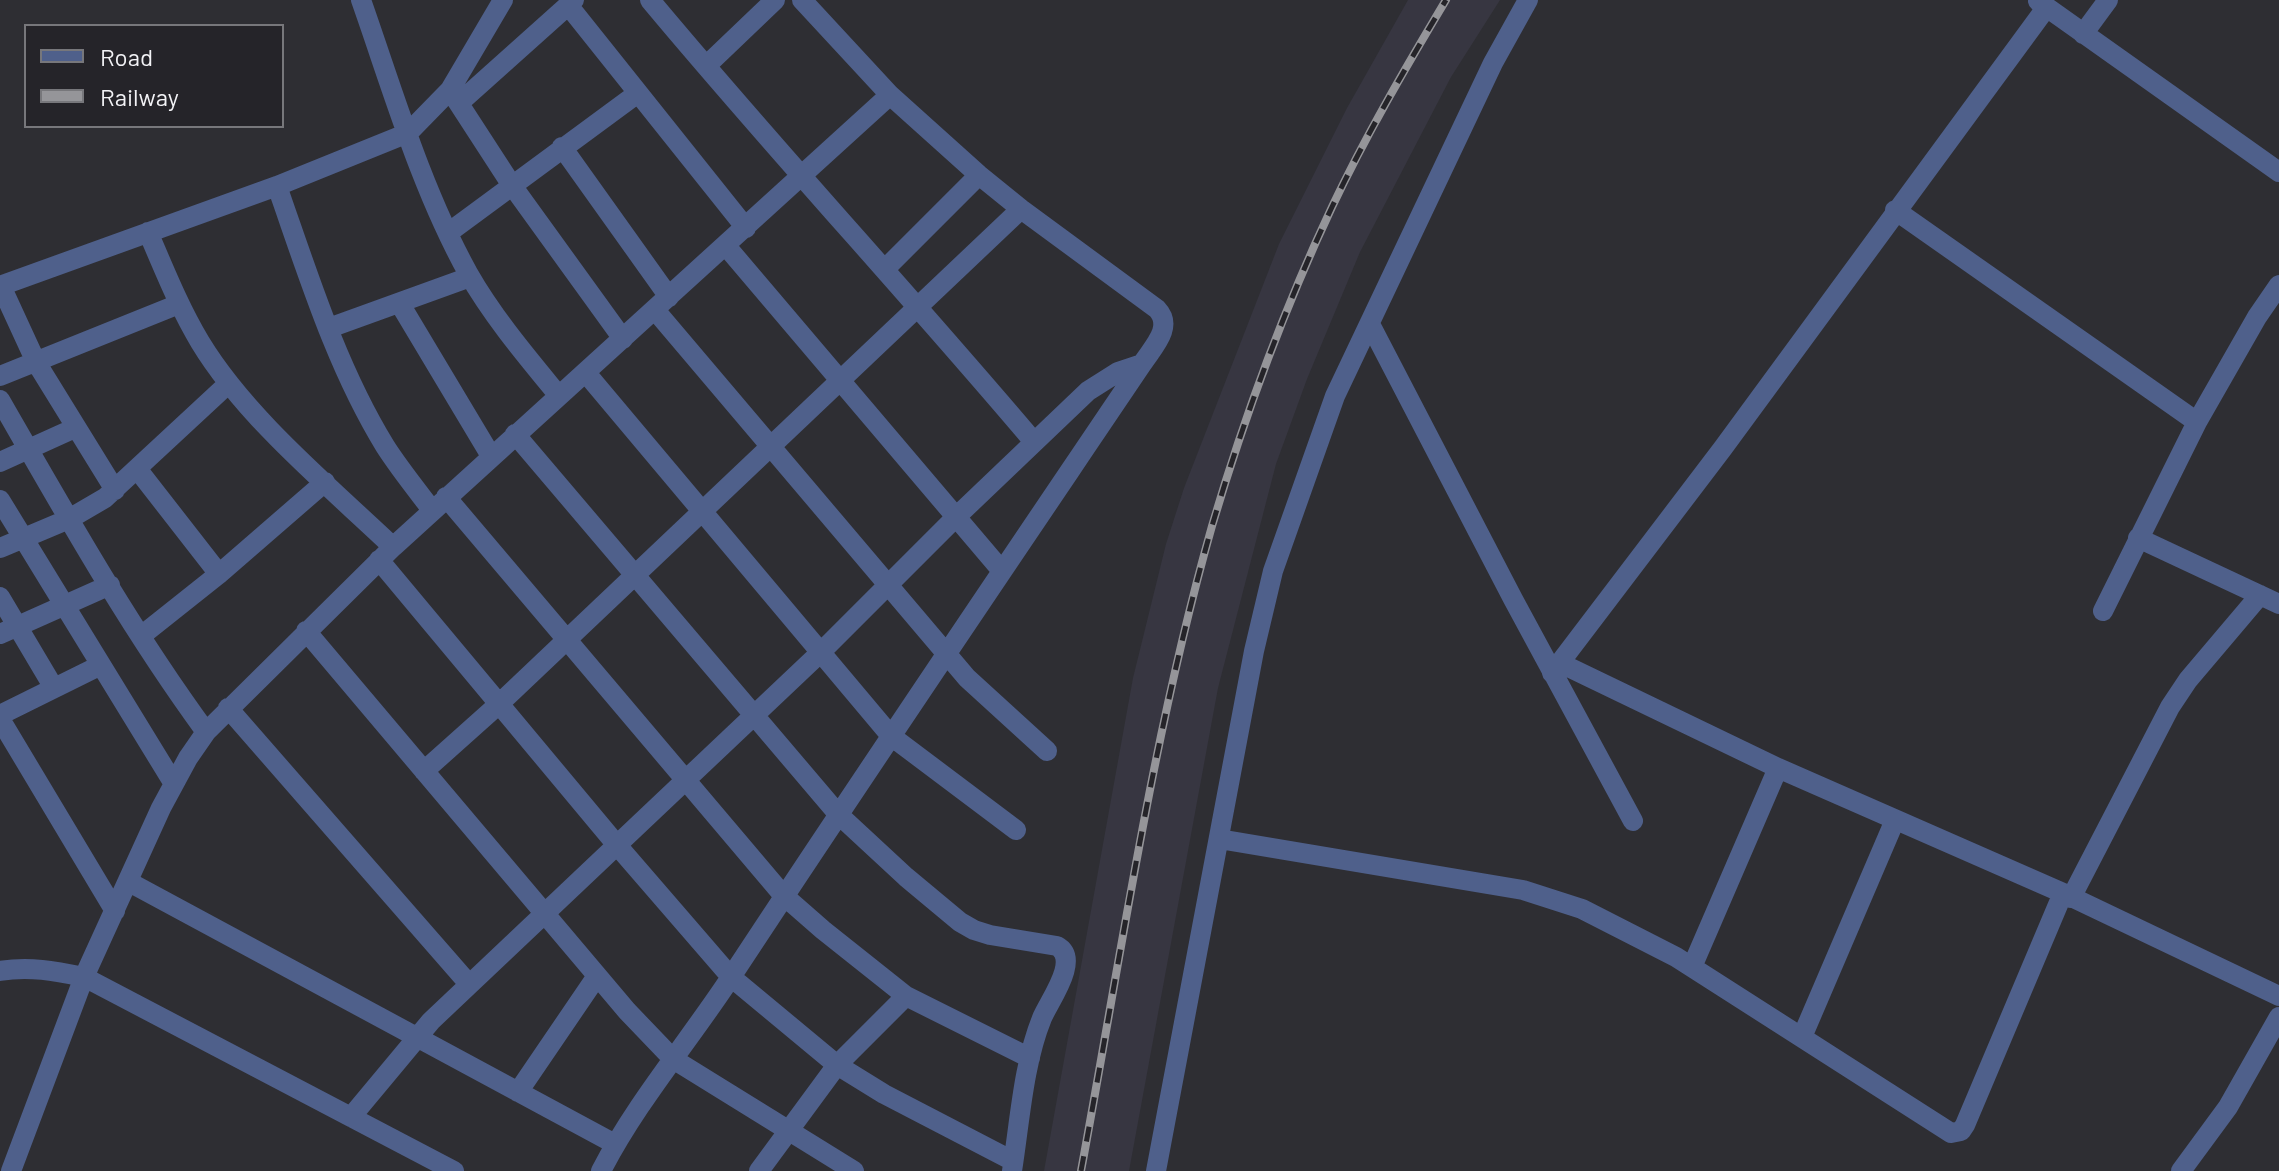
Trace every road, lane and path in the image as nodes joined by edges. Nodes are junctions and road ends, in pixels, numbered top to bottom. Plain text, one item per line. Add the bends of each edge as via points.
1 (361, 0) edge
2 (650, 0) edge
3 (775, 0) edge
4 (802, 0) edge
5 (1528, 0) edge
6 (2108, 0) edge
7 (571, 2) edge
8 (498, 3) edge
9 (2041, 4) edge
10 (2083, 34) junction
11 (706, 66) junction
12 (638, 93) junction
13 (890, 95) junction
14 (454, 96) junction
15 (408, 133) junction
16 (562, 147) junction
17 (2279, 172) edge
18 (979, 175) junction
19 (801, 178) junction
20 (511, 184) junction
21 (277, 186) junction
22 (1021, 209) junction
23 (1895, 210) junction
24 (746, 228) junction
25 (148, 232) junction
26 (448, 233) junction
27 (726, 246) junction
28 (885, 269) junction
29 (470, 277) junction
30 (2279, 285) edge
31 (0, 286) edge
32 (179, 304) junction
33 (400, 304) junction
34 (662, 304) junction
35 (919, 306) junction
36 (1370, 324) junction
37 (329, 328) junction
38 (623, 339) junction
39 (36, 362) junction
40 (1142, 364) junction
41 (586, 373) junction
42 (0, 376) edge
43 (840, 380) junction
44 (229, 383) junction
45 (559, 396) junction
46 (0, 400) edge
47 (2197, 422) junction
48 (75, 428) junction
49 (515, 434) junction
50 (1034, 442) junction
51 (772, 445) junction
52 (29, 450) junction
53 (491, 456) junction
54 (0, 462) edge
55 (138, 470) junction
56 (325, 482) junction
57 (115, 490) junction
58 (0, 500) edge
59 (439, 504) junction
60 (702, 511) junction
61 (956, 517) junction
62 (69, 519) junction
63 (23, 538) junction
64 (2138, 538) junction
65 (0, 548) edge
66 (386, 554) junction
67 (1002, 571) junction
68 (219, 574) junction
69 (635, 575) junction
70 (110, 585) junction
71 (889, 585) junction
72 (2260, 595) junction
73 (0, 597) edge
74 (2279, 604) edge
75 (64, 606) junction
76 (2103, 611) dead end
77 (9, 630) edge
78 (306, 631) junction
79 (141, 636) junction
80 (567, 639) junction
81 (821, 652) junction
82 (946, 654) junction
83 (101, 665) junction
84 (1556, 668) junction
85 (54, 688) junction
86 (499, 704) junction
87 (228, 708) junction
88 (754, 715) junction
89 (0, 717) edge
90 (206, 732) junction
91 (891, 736) junction
92 (1047, 751) dead end
93 (1778, 768) junction
94 (424, 771) junction
95 (686, 779) junction
96 (174, 784) junction
97 (838, 814) junction
98 (1895, 820) junction
99 (1633, 821) dead end
100 (1016, 830) dead end
101 (1219, 839) junction
102 (616, 844) junction
103 (129, 882) junction
104 (783, 895) junction
105 (2067, 896) junction
106 (115, 911) junction
107 (543, 913) junction
108 (1692, 967) junction
109 (0, 971) edge
110 (597, 976) junction
111 (84, 977) junction
112 (731, 977) junction
113 (469, 984) junction
114 (906, 996) junction
115 (2279, 996) edge
116 (2279, 1017) edge
117 (415, 1036) junction
118 (1802, 1037) junction
119 (1030, 1058) junction
120 (673, 1059) junction
121 (837, 1065) junction
122 (518, 1092) junction
123 (351, 1117) junction
124 (787, 1131) junction
125 (615, 1144) junction
126 (1013, 1166) edge
127 (11, 1171) edge
128 (454, 1171) edge
129 (601, 1171) edge
130 (759, 1171) edge
131 (854, 1171) edge
132 (1156, 1171) edge
133 (2181, 1171) edge

1 - 15 street
2 - 11 street
3 - 11 street
4 - 13 street
5 - 36 street
6 - 10 street
7 - 12 street
7 - 14 street
8 - 14 street
9 - 10 street
9 - 23 street
10 - 17 street
11 - 19 street
12 - 16 street
12 - 24 street
13 - 18 street
13 - 19 street
14 - 15 street
14 - 20 street
15 - 21 street
15 - 26 street
16 - 20 street
16 - 34 street
18 - 22 street
18 - 28 street
19 - 24 street
19 - 28 street
20 - 26 street
20 - 38 street
21 - 25 street
21 - 37 street
22 - 35 street
22 - 40 street via 1164,316 1163,332
23 - 47 street
23 - 84 street
24 - 27 street
25 - 31 street
25 - 32 street
26 - 29 street
27 - 34 street
27 - 43 street
28 - 35 street
29 - 33 street
29 - 45 street
30 - 47 street
31 - 39 street
32 - 39 street
32 - 44 street
33 - 37 street
33 - 53 street
34 - 38 street
34 - 51 street
35 - 43 street
35 - 50 street
36 - 84 street
36 - 101 street via 1320,431 1273,571
37 - 59 street via 379,436
38 - 41 street
39 - 42 street
39 - 48 street
40 - 50 street via 1102,380
40 - 67 street
41 - 45 street
41 - 60 street
43 - 51 street
43 - 61 street
44 - 55 street
44 - 56 street
45 - 49 street
46 - 52 street
47 - 64 street
48 - 52 street
48 - 57 street
49 - 53 street
49 - 69 street
50 - 61 street
51 - 60 street
51 - 71 street
52 - 54 street
52 - 62 street
53 - 59 street
55 - 57 street
55 - 68 street
56 - 66 street
56 - 68 street
57 - 62 street
58 - 63 street
59 - 66 street
59 - 80 street
60 - 69 street
60 - 81 street
61 - 67 street
61 - 71 street
62 - 63 street
62 - 70 street
63 - 65 street
63 - 75 street
64 - 72 street
64 - 76 street
66 - 78 street
66 - 86 street
67 - 82 street
68 - 79 street
69 - 80 street
69 - 88 street
70 - 75 street
70 - 79 street
71 - 81 street
71 - 82 street
72 - 74 street
72 - 105 street via 2170,707
73 - 77 street
75 - 77 street
75 - 83 street
77 - 85 street
78 - 87 street
78 - 94 street
79 - 90 street
80 - 86 street
80 - 95 street
81 - 88 street
81 - 91 street
82 - 91 street
82 - 92 street
83 - 85 street
83 - 96 street
84 - 93 street
84 - 99 street
85 - 89 street
86 - 94 street
86 - 102 street
87 - 90 street
87 - 113 street
88 - 95 street
88 - 97 street
89 - 106 street
90 - 96 street
91 - 97 street
91 - 100 street
93 - 98 street
93 - 108 street
94 - 107 street
95 - 102 street
95 - 104 street
96 - 103 street
97 - 104 street
97 - 119 street via 960,922 990,935 1063,949 1062,980
98 - 105 street
98 - 118 street
101 - 108 street via 1523,890 1582,909
101 - 132 street
102 - 107 street
102 - 112 street
103 - 106 street
103 - 117 street
104 - 112 street
104 - 114 street
105 - 115 street
105 - 118 street via 1961,1131 1951,1133
106 - 111 street
107 - 110 street
107 - 113 street
108 - 118 street
109 - 111 street via 52,970
110 - 120 street
110 - 122 street
111 - 123 street
111 - 127 street
112 - 120 street
112 - 121 street
113 - 117 street
114 - 119 street
114 - 121 street
116 - 133 street via 2228,1107
117 - 122 street
117 - 123 street
119 - 126 street
120 - 124 street
120 - 125 street
121 - 124 street
121 - 126 street
122 - 125 street
123 - 128 street
124 - 130 street
124 - 131 street
125 - 129 street

